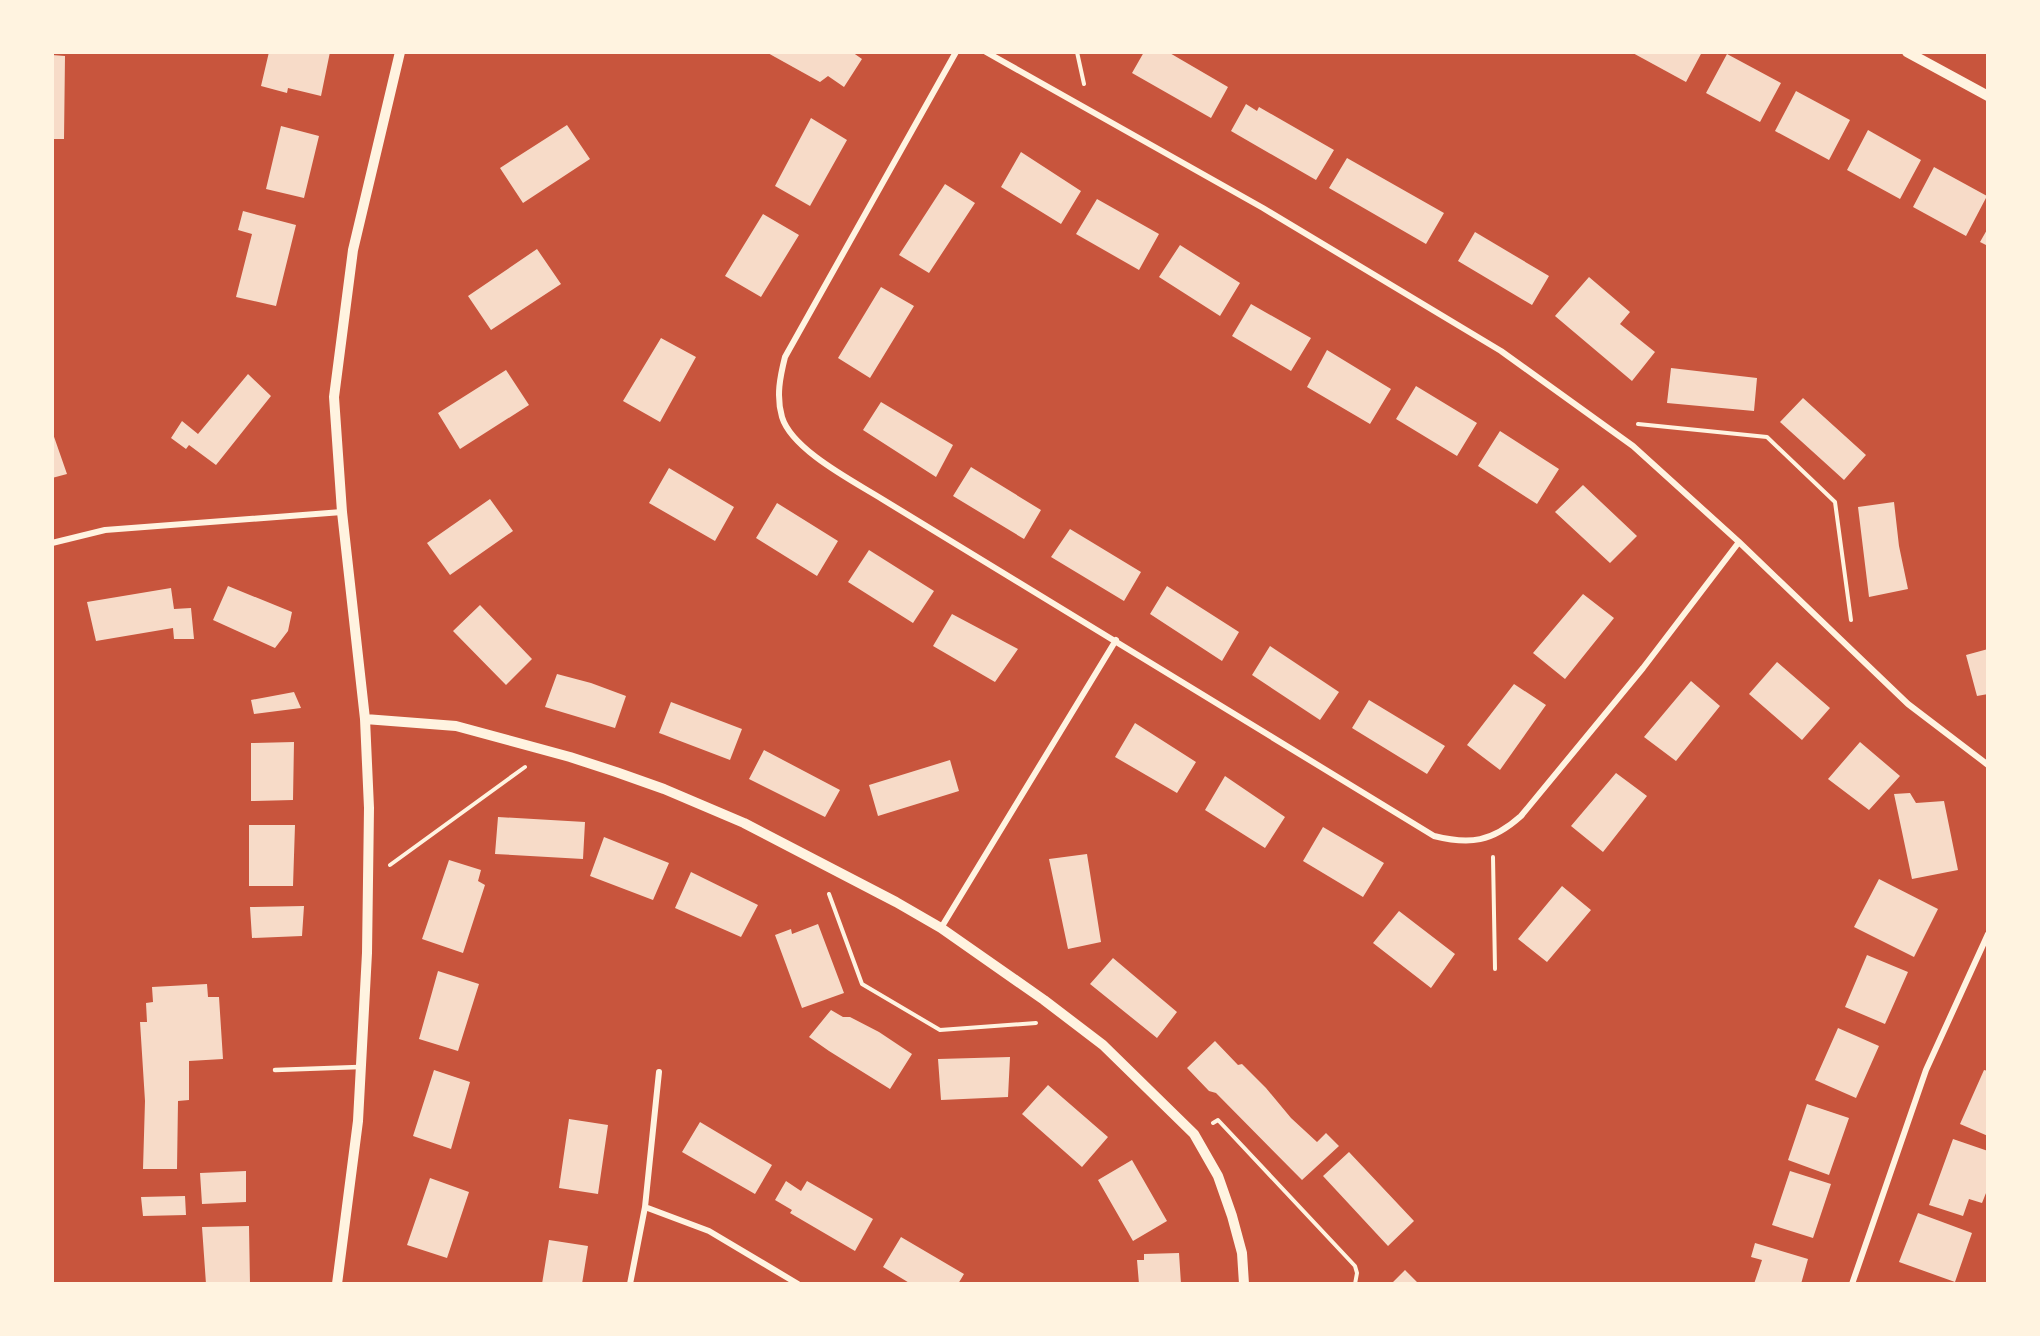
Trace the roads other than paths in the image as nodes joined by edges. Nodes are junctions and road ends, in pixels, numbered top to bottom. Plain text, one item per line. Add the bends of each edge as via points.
1 (400, 52) edge
2 (956, 52) edge
3 (986, 52) edge
4 (1907, 52) edge
5 (1988, 96) edge
6 (342, 512) junction
7 (1739, 542) junction
8 (52, 543) edge
9 (1116, 640) junction
10 (365, 719) junction
11 (1988, 765) edge
12 (941, 928) junction
13 (1988, 934) edge
14 (362, 1066) junction
15 (275, 1070) dead end
16 (659, 1072) dead end
17 (645, 1207) junction
18 (337, 1284) edge
19 (630, 1284) edge
20 (798, 1284) edge
21 (1244, 1284) edge
22 (1852, 1284) edge

1 - 6 street via 353,250 334,397
2 - 9 street via 785,357 779,379 783,419 792,434 821,460
3 - 7 street via 1283,220 1501,351 1633,446
4 - 5 street
6 - 8 street via 105,530
6 - 10 street
7 - 9 street via 1643,668 1521,816 1506,829 1474,841 1455,842 1434,836
7 - 11 street via 1908,704
9 - 12 street
10 - 12 street via 456,726 570,757 664,789 816,859
10 - 14 street via 369,881
12 - 21 street via 1102,1045 1194,1134 1218,1176 1232,1216 1242,1253
13 - 22 street via 1926,1070
14 - 15 lane
14 - 18 street
16 - 17 street
17 - 19 street
17 - 20 street via 710,1231

